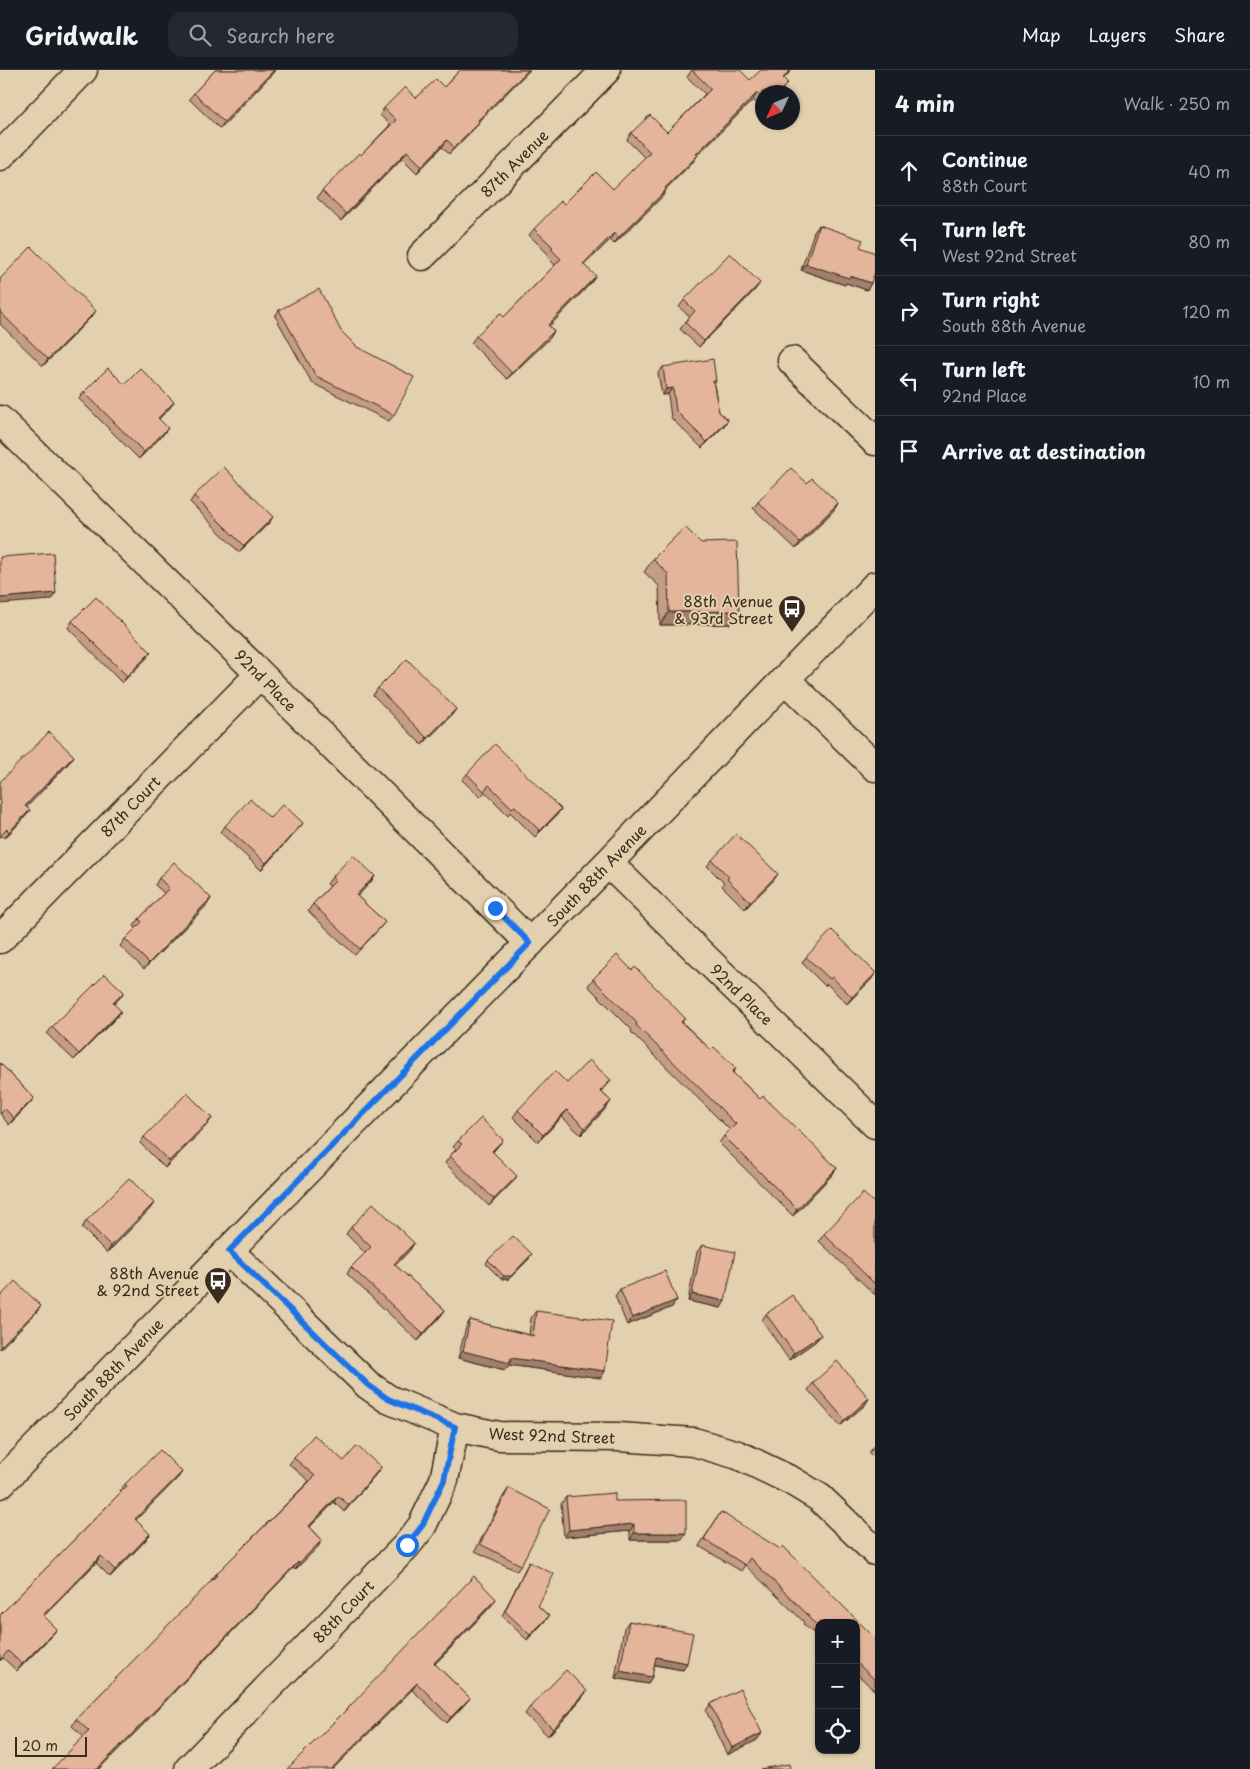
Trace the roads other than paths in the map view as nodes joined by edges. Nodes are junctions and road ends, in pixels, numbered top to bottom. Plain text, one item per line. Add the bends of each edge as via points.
1 (82, 70) edge
2 (606, 70) edge
3 (0, 156) edge
4 (422, 256) dead end
5 (792, 361) dead end
6 (0, 420) edge
7 (875, 441) edge
8 (875, 586) edge
9 (260, 674) junction
10 (785, 679) junction
11 (875, 767) edge
12 (608, 863) junction
13 (0, 939) edge
14 (530, 943) junction
15 (875, 1124) edge
16 (229, 1251) junction
17 (455, 1427) junction
18 (0, 1484) edge
19 (875, 1551) edge
20 (188, 1769) edge

1 - 3 street
2 - 4 street, 87th Avenue
5 - 7 street
6 - 9 street, 92nd Place
8 - 10 street, South 88th Avenue
9 - 13 street, 87th Court
9 - 14 street, 92nd Place
10 - 11 street
10 - 12 street, South 88th Avenue
12 - 14 street, South 88th Avenue
12 - 15 street, 92nd Place
14 - 16 street, South 88th Avenue
16 - 17 street, West 92nd Street via 368,1385 388,1399
16 - 18 street, South 88th Avenue
17 - 19 street, West 92nd Street via 498,1436 618,1437 694,1442 738,1455 792,1481 820,1498
17 - 20 street, 88th Court via 444,1480 422,1526

